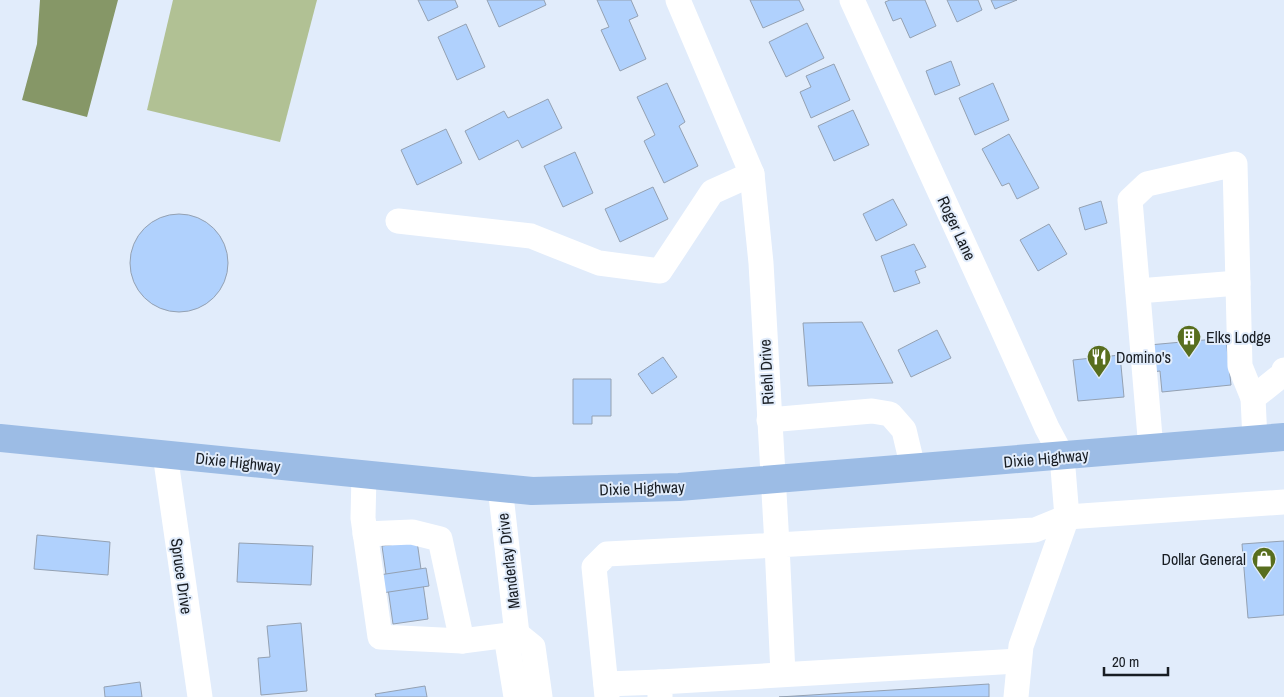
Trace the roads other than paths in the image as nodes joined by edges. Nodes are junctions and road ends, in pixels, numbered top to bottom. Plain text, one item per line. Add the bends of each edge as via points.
1 (678, 0) edge
2 (852, 0) edge
3 (752, 174) junction
4 (398, 222) dead end
5 (1238, 283) junction
6 (1138, 292) junction
7 (1284, 370) edge
8 (1253, 398) junction
9 (769, 420) junction
10 (0, 438) edge
11 (1284, 438) edge
12 (1255, 440) junction
13 (1151, 449) junction
14 (165, 454) junction
15 (1062, 456) junction
16 (913, 468) junction
17 (364, 474) junction
18 (772, 480) junction
19 (500, 487) junction
20 (1284, 502) edge
21 (1067, 517) junction
22 (365, 534) junction
23 (776, 545) junction
24 (517, 634) junction
25 (462, 641) junction
26 (1019, 661) junction
27 (784, 674) junction
28 (660, 689) edge
29 (607, 691) edge
30 (200, 697) edge
31 (516, 697) edge
32 (540, 697) edge
33 (1016, 697) edge

1 - 3 street, Riehl Drive
2 - 15 street, Roger Lane via 1046,428
3 - 4 street via 712,192 660,271 599,263 531,236
3 - 9 street, Riehl Drive via 761,263
5 - 6 street
5 - 6 street via 1235,164 1147,184 1130,200
5 - 8 street via 1240,366
6 - 13 street
7 - 8 street via 1284,374
8 - 12 street
9 - 16 street via 872,411 890,414 904,430
9 - 18 street, Riehl Drive
10 - 14 main road, Dixie Highway
11 - 12 main road, Dixie Highway
12 - 13 main road, Dixie Highway
13 - 15 main road, Dixie Highway
14 - 17 main road, Dixie Highway
14 - 30 street, Spruce Drive
15 - 16 main road, Dixie Highway
15 - 21 street
16 - 18 main road, Dixie Highway
17 - 19 main road, Dixie Highway
17 - 22 street
18 - 19 main road, Dixie Highway via 670,487 532,490
18 - 23 street, Riehl Drive
19 - 24 street, Manderlay Drive
20 - 21 street
21 - 23 street via 1035,530
21 - 26 street via 1021,646
22 - 25 street via 412,532 440,539
22 - 25 street via 380,637
23 - 27 street, Riehl Drive
23 - 29 street via 608,554 594,567
24 - 25 street
24 - 31 street, Manderlay Drive via 508,648
24 - 32 street via 533,647
26 - 27 street
26 - 33 street
27 - 28 street
28 - 29 street

